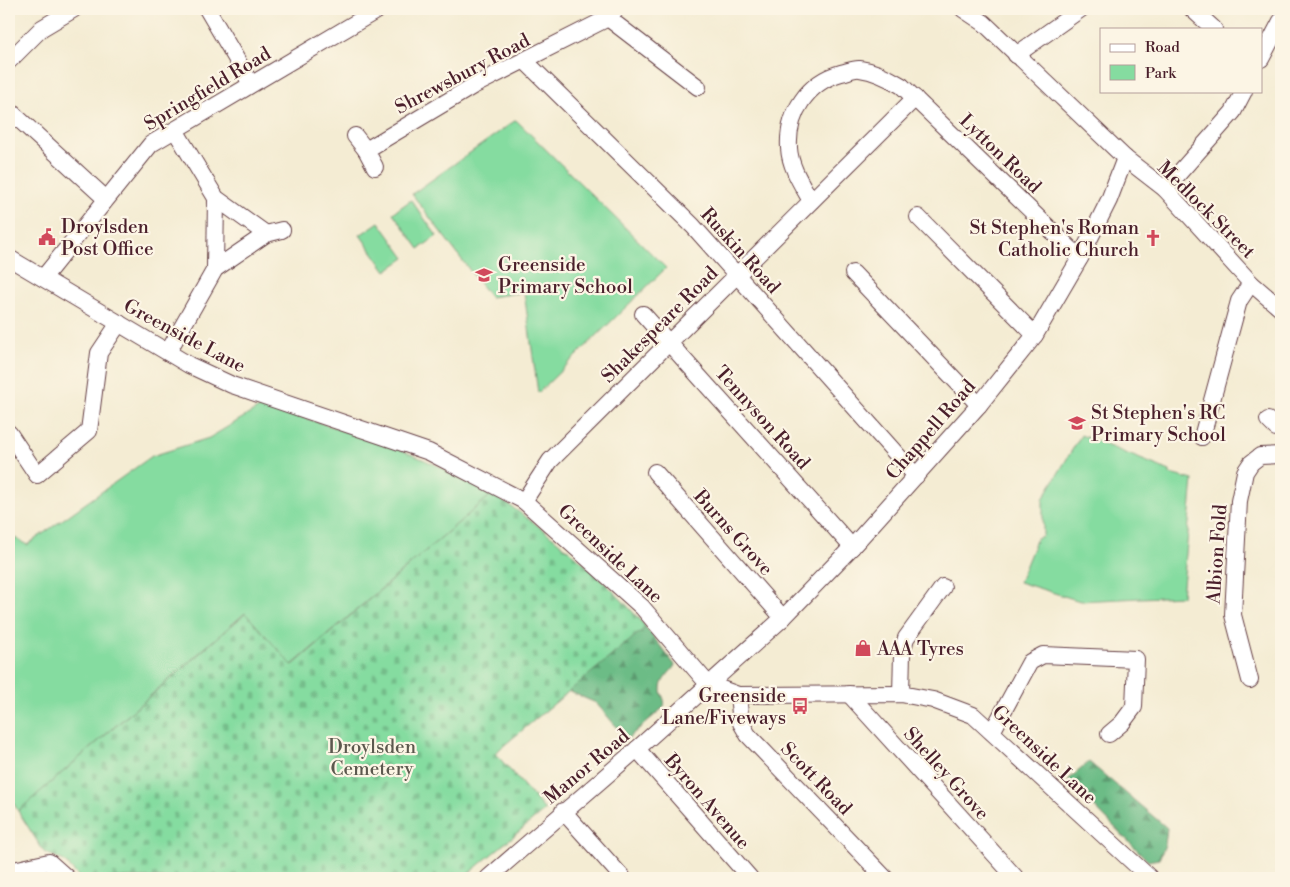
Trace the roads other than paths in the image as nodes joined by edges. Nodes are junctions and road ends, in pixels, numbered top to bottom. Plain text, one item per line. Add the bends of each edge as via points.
1 (74, 9) edge
2 (207, 9) edge
3 (963, 9) edge
4 (1081, 9) edge
5 (373, 10) edge
6 (612, 14) edge
7 (1195, 18) edge
8 (1281, 21) edge
9 (1212, 28) edge
10 (1016, 55) junction
11 (1262, 57) edge
12 (9, 61) edge
13 (526, 61) junction
14 (251, 84) junction
15 (698, 87) dead end
16 (1243, 92) edge
17 (915, 98) junction
18 (9, 110) edge
19 (174, 130) junction
20 (356, 136) dead end
21 (366, 150) junction
22 (1125, 158) junction
23 (375, 167) dead end
24 (1164, 189) junction
25 (216, 198) junction
26 (106, 199) junction
27 (812, 201) junction
28 (918, 217) dead end
29 (9, 258) edge
30 (1080, 258) junction
31 (215, 269) junction
32 (853, 273) dead end
33 (737, 275) junction
34 (43, 278) junction
35 (1251, 283) junction
36 (1281, 309) edge
37 (643, 314) dead end
38 (119, 323) junction
39 (1035, 335) junction
40 (669, 342) junction
41 (168, 352) junction
42 (979, 405) junction
43 (9, 433) edge
44 (1202, 437) dead end
45 (1281, 455) edge
46 (655, 472) dead end
47 (916, 476) junction
48 (524, 501) junction
49 (852, 547) junction
50 (943, 587) dead end
51 (783, 618) junction
52 (1250, 680) dead end
53 (708, 684) junction
54 (849, 694) junction
55 (901, 694) junction
56 (738, 695) junction
57 (992, 732) junction
58 (1109, 734) dead end
59 (637, 749) junction
60 (563, 811) junction
61 (9, 871) edge
62 (67, 878) edge
63 (488, 878) edge
64 (623, 878) edge
65 (750, 878) edge
66 (885, 878) edge
67 (1016, 878) edge
68 (1150, 878) edge

1 - 12 street via 42,28
2 - 14 street
3 - 10 street, Medlock Street via 984,23
4 - 10 street
5 - 14 street, Springfield Road
6 - 13 street, Shrewsbury Road
6 - 15 street
7 - 9 street
8 - 11 street
10 - 22 street, Medlock Street
13 - 21 street, Shrewsbury Road via 473,86
13 - 33 street, Ruskin Road via 693,226
14 - 19 street, Springfield Road
16 - 24 street via 1233,112
17 - 27 street, Shakespeare Road
17 - 27 street, Lytton Road via 889,77 858,69 829,76 804,94 792,122 789,149 796,175
17 - 30 street, Lytton Road
18 - 26 street
19 - 25 street
19 - 26 street, Springfield Road via 151,144
20 - 21 street
21 - 23 street
22 - 24 street, Medlock Street
22 - 30 street, Chappell Road via 1110,200
24 - 35 street, Medlock Street
25 - 31 street
25 - 31 street via 274,232
26 - 34 street, Springfield Road
27 - 33 street, Shakespeare Road
28 - 39 street
29 - 34 street, Greenside Lane
30 - 39 street, Chappell Road
31 - 41 street
32 - 42 street
33 - 40 street, Shakespeare Road
33 - 47 street, Ruskin Road
34 - 38 street, Greenside Lane
35 - 36 street, Medlock Street
35 - 44 street via 1239,301
37 - 40 street, Tennyson Road
38 - 41 street, Greenside Lane
38 - 43 street via 99,353 89,431 37,475
39 - 42 street, Chappell Road
40 - 48 street, Shakespeare Road via 550,461
40 - 49 street, Tennyson Road
41 - 48 street, Greenside Lane via 232,385 429,452
42 - 47 street, Chappell Road
45 - 52 street, Albion Fold via 1260,456 1251,463 1245,472 1239,501 1233,615
46 - 51 street, Burns Grove
47 - 49 street, Chappell Road
48 - 53 street, Greenside Lane via 642,607
49 - 51 street, Chappell Road
50 - 55 street via 906,638 902,653
51 - 53 street, Chappell Road
53 - 56 street, Greenside Lane
53 - 59 street, Manor Road
54 - 55 street, Greenside Lane
54 - 56 street, Greenside Lane
54 - 67 street, Shelley Grove
55 - 57 street, Greenside Lane via 933,700 973,715
56 - 66 street, Scott Road via 741,723 748,735
57 - 58 street via 1030,662 1043,655 1136,659 1134,707
57 - 68 street, Greenside Lane
59 - 60 street, Manor Road
59 - 65 street, Byron Avenue
60 - 63 street, Manor Road
60 - 64 street
61 - 62 street via 49,862

